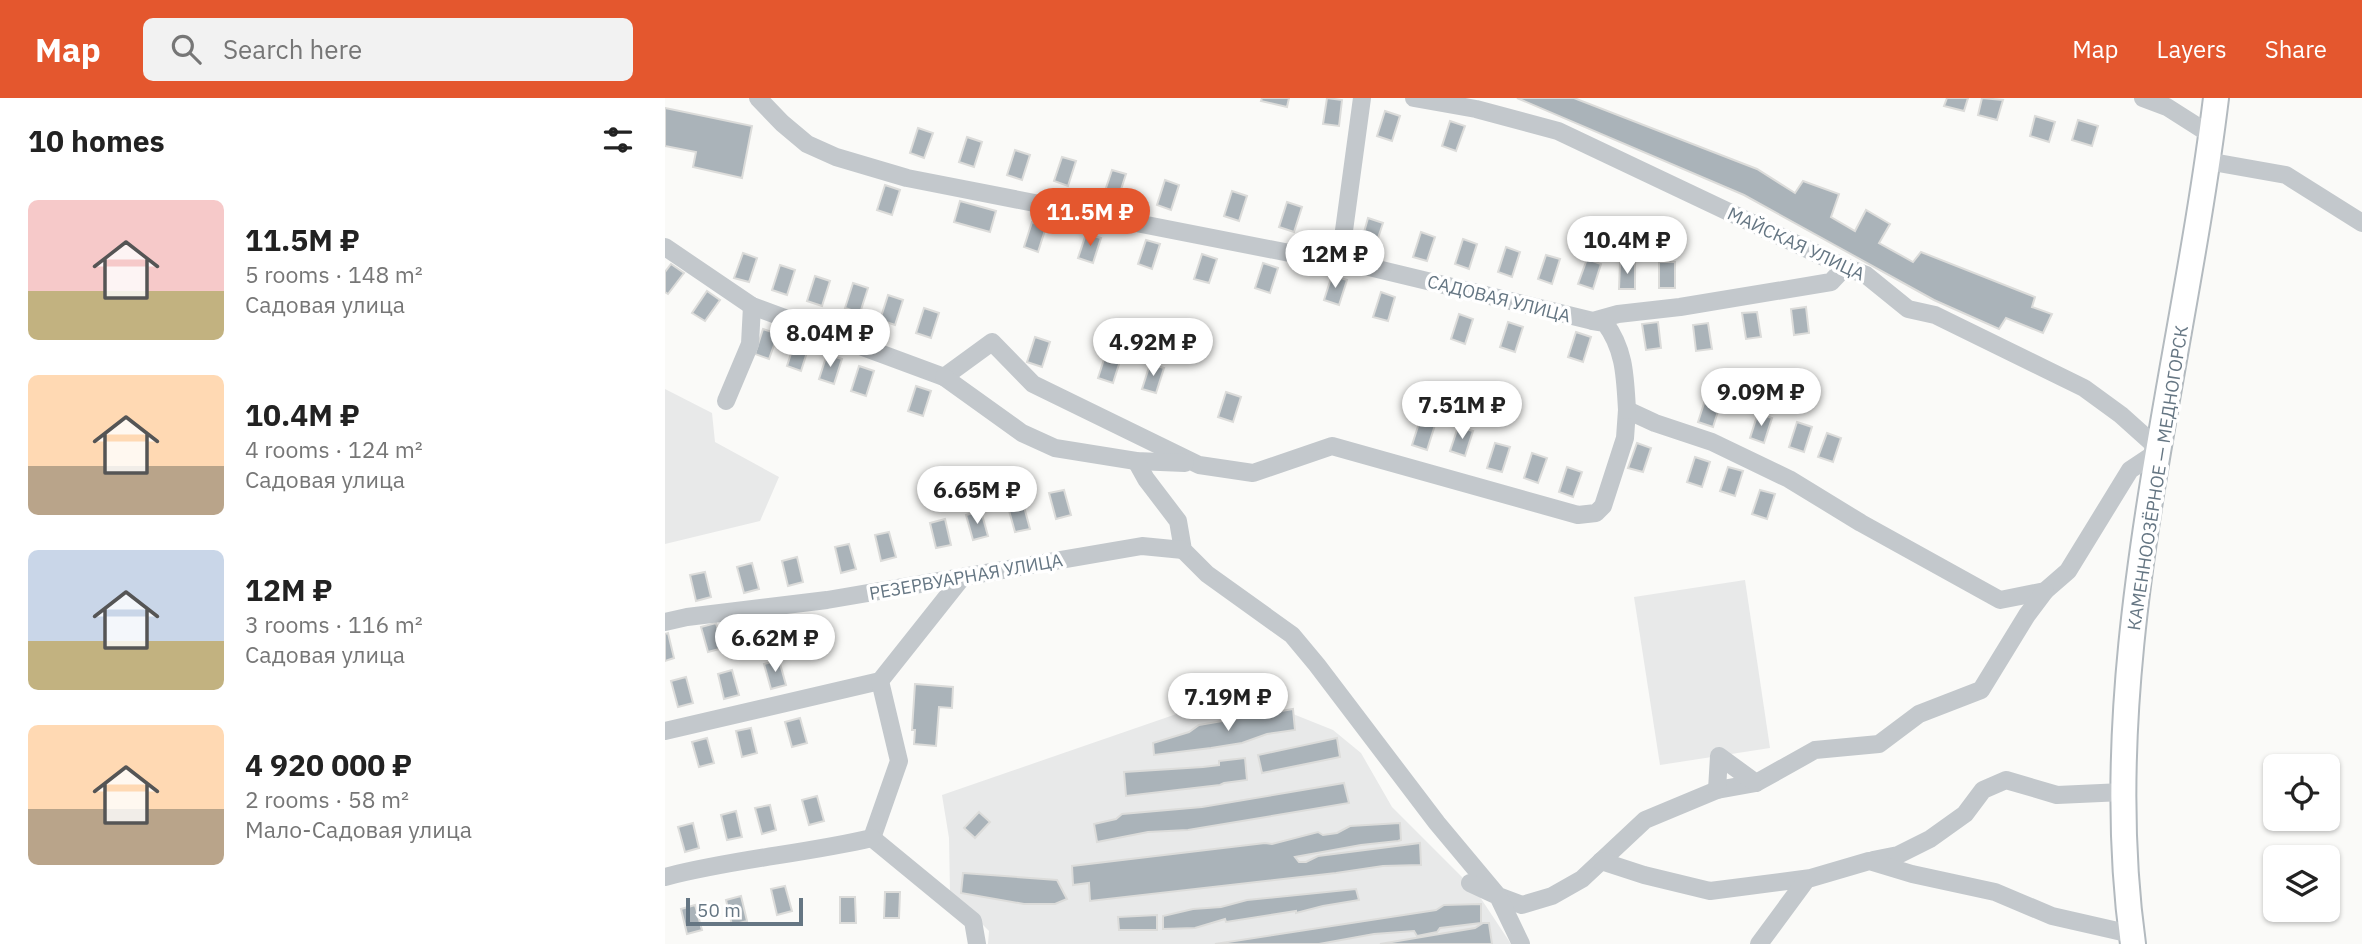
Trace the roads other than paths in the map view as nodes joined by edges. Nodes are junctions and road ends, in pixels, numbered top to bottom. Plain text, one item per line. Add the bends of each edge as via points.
1 (758, 98) edge
2 (1362, 98) edge
3 (1414, 98) edge
4 (2143, 98) edge
5 (2216, 98) edge
6 (2211, 135) junction
7 (2207, 161) junction
8 (2362, 223) edge
9 (665, 247) edge
10 (1340, 260) junction
11 (1845, 267) junction
12 (752, 306) junction
13 (1593, 321) junction
14 (944, 377) junction
15 (726, 401) dead end
16 (1627, 410) junction
17 (2159, 450) junction
18 (1136, 461) junction
19 (1199, 465) junction
20 (1183, 550) junction
21 (961, 579) junction
22 (2045, 591) junction
23 (665, 622) edge
24 (880, 681) junction
25 (665, 732) edge
26 (1756, 783) junction
27 (1717, 790) junction
28 (2123, 792) junction
29 (872, 838) junction
30 (1869, 861) junction
31 (1601, 862) junction
32 (665, 877) edge
33 (1807, 879) junction
34 (1470, 883) dead end
35 (1498, 896) junction
36 (2132, 939) edge
37 (977, 944) edge
38 (1521, 944) edge
39 (1759, 944) edge

1 - 10 street, САДОВАЯ УЛИЦА via 807,144 907,178
2 - 10 street
3 - 11 street, МАЙСКАЯ УЛИЦА via 1558,131
4 - 6 street via 2167,107
5 - 6 main road, КАМЕННООЗЁРНОЕ — МЕДНОГОРСК
6 - 7 main road, КАМЕННООЗЁРНОЕ — МЕДНОГОРСК
7 - 8 street via 2286,175
7 - 17 main road, КАМЕННООЗЁРНОЕ — МЕДНОГОРСК
9 - 12 street
10 - 13 street, САДОВАЯ УЛИЦА
11 - 13 street, САДОВАЯ УЛИЦА via 1831,282
11 - 17 street, МАЙСКАЯ УЛИЦА via 1866,275 1908,309 1935,315 2084,388
12 - 14 street
12 - 15 street via 750,344
13 - 16 street via 1605,323 1616,338 1624,362
14 - 18 street via 1022,433 1055,448
14 - 19 street via 992,342 1033,384
16 - 19 street via 1625,438 1597,513 1579,515 1332,446 1254,473
16 - 22 street via 1712,442 1789,479 2000,600
17 - 22 street via 2130,470 2068,571
17 - 28 main road, КАМЕННООЗЁРНОЕ — МЕДНОГОРСК via 2140,569
18 - 19 street
18 - 20 street via 1178,521
20 - 21 street, РЕЗЕРВУАРНАЯ УЛИЦА via 1142,545
20 - 35 street via 1207,574 1291,635
21 - 23 street, РЕЗЕРВУАРНАЯ УЛИЦА
21 - 24 street
22 - 26 street via 1981,690 1919,714 1879,744 1815,750
24 - 25 street
24 - 29 street via 899,761
26 - 27 street
26 - 27 street via 1719,756
27 - 31 street via 1645,820
28 - 30 street via 2057,795 2006,780 1983,790 1965,814 1930,839 1898,855
28 - 36 main road, КАМЕННООЗЁРНОЕ — МЕДНОГОРСК
29 - 32 street via 709,865
29 - 37 street via 972,921
30 - 33 street
30 - 36 street via 1995,892 2052,916
31 - 33 street via 1710,891
31 - 35 street via 1552,896 1521,905
33 - 39 street
34 - 35 street
35 - 38 street

